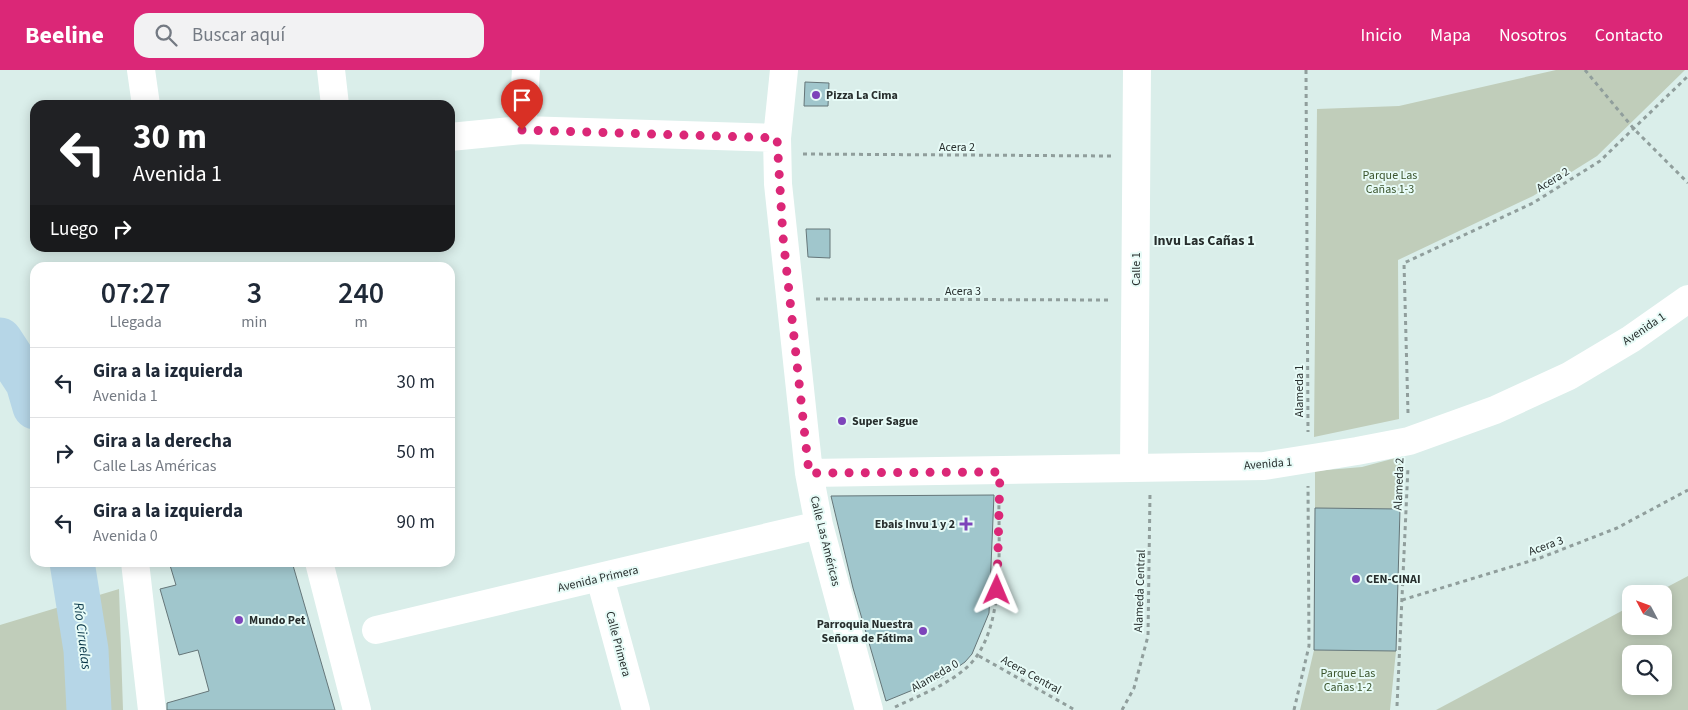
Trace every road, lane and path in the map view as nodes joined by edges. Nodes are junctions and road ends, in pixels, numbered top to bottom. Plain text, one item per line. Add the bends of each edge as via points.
1 (141, 70) edge
2 (331, 70) edge
3 (526, 70) edge
4 (784, 70) edge
5 (1137, 70) edge
6 (1306, 70) edge
7 (1585, 70) edge
8 (1688, 76) edge
9 (145, 100) edge
10 (334, 100) edge
11 (522, 130) junction
12 (1634, 130) junction
13 (455, 137) edge
14 (777, 146) junction
15 (1136, 156) junction
16 (1688, 183) edge
17 (1404, 263) joint
18 (1688, 298) edge
19 (790, 299) junction
20 (1136, 301) junction
21 (1409, 441) junction
22 (1308, 460) junction
23 (1142, 468) junction
24 (1000, 472) junction
25 (809, 473) junction
26 (1688, 490) edge
27 (819, 525) junction
28 (136, 567) edge
29 (320, 567) edge
30 (600, 578) junction
31 (1402, 600) junction
32 (376, 630) dead end
33 (978, 656) junction
34 (1397, 706) dead end
35 (152, 710) edge
36 (357, 710) edge
37 (636, 710) edge
38 (869, 710) edge
39 (890, 710) edge
40 (1076, 710) edge
41 (1122, 710) edge
42 (1294, 710) edge

1 - 9 street
2 - 10 street
3 - 11 street
4 - 14 street, Calle Las Américas
5 - 15 street, Calle 1
6 - 22 path, Alameda 1
7 - 12 path
8 - 12 path, Acera 2
11 - 13 street
11 - 14 street
12 - 16 path
12 - 17 path, Acera 2 via 1600,161 1533,203
14 - 15 path, Acera 2
14 - 19 street, Calle Las Américas
15 - 20 street, Calle 1
17 - 21 path, Alameda 2
18 - 21 street, Avenida 1 via 1631,339 1568,376 1495,410
19 - 20 path, Acera 3
19 - 25 street, Calle Las Américas
20 - 23 street, Calle 1
21 - 22 street, Avenida 1
21 - 31 path, Alameda 2
22 - 23 street, Avenida 1 via 1264,466
22 - 42 path, Alameda 1 via 1309,646
23 - 24 street, Avenida 1
23 - 41 path, Alameda Central via 1148,636 1134,688
24 - 25 street, Avenida 1
24 - 33 path, Alameda 0 via 995,608 990,631
25 - 27 street, Calle Las Américas
26 - 31 path, Acera 3 via 1600,535 1540,558
27 - 30 street, Avenida Primera
27 - 38 street, Calle Las Américas
28 - 35 street
29 - 36 street
30 - 32 street, Avenida Primera
30 - 37 street, Calle Primera
31 - 34 path, Alameda 2
33 - 39 path, Alameda 0 via 950,680
33 - 40 path, Acera Central

